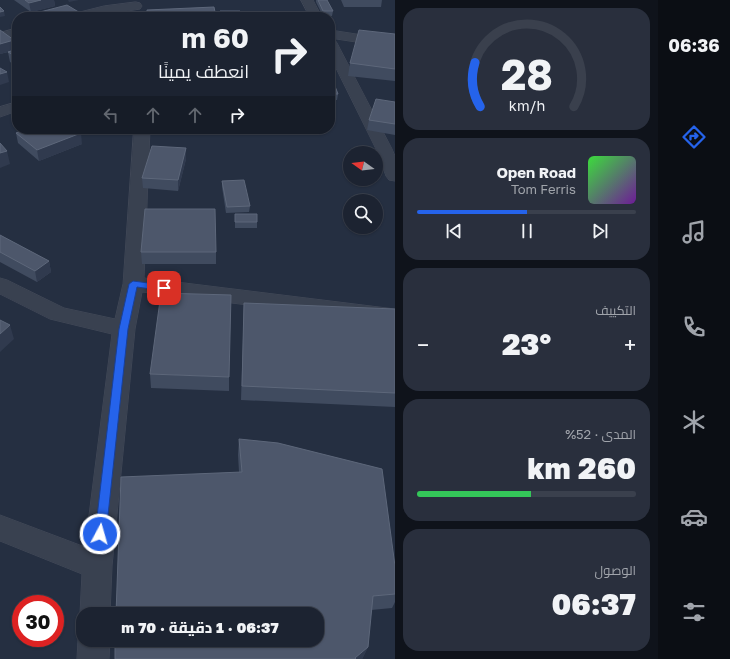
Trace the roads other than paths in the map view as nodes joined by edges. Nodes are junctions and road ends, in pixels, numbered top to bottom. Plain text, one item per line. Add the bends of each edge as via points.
1 (307, 0) edge
2 (135, 8) edge
3 (96, 12) edge
4 (313, 12) edge
5 (12, 33) edge
6 (335, 35) edge
7 (0, 37) edge
8 (395, 44) edge
9 (335, 52) edge
10 (12, 108) edge
11 (0, 112) edge
12 (142, 134) edge
13 (390, 150) edge
14 (395, 176) edge
15 (133, 284) junction
16 (0, 285) edge
17 (395, 316) edge
18 (124, 329) junction
19 (0, 528) edge
20 (97, 566) junction
21 (95, 607) edge
22 (94, 647) edge
23 (93, 659) edge

1 - 4 street
2 - 3 street
5 - 7 street
6 - 8 street
9 - 13 street
10 - 11 street
12 - 15 street
13 - 14 street
15 - 17 street
15 - 18 street
16 - 18 street via 58,314
18 - 20 street
19 - 20 street
20 - 21 street
22 - 23 street

